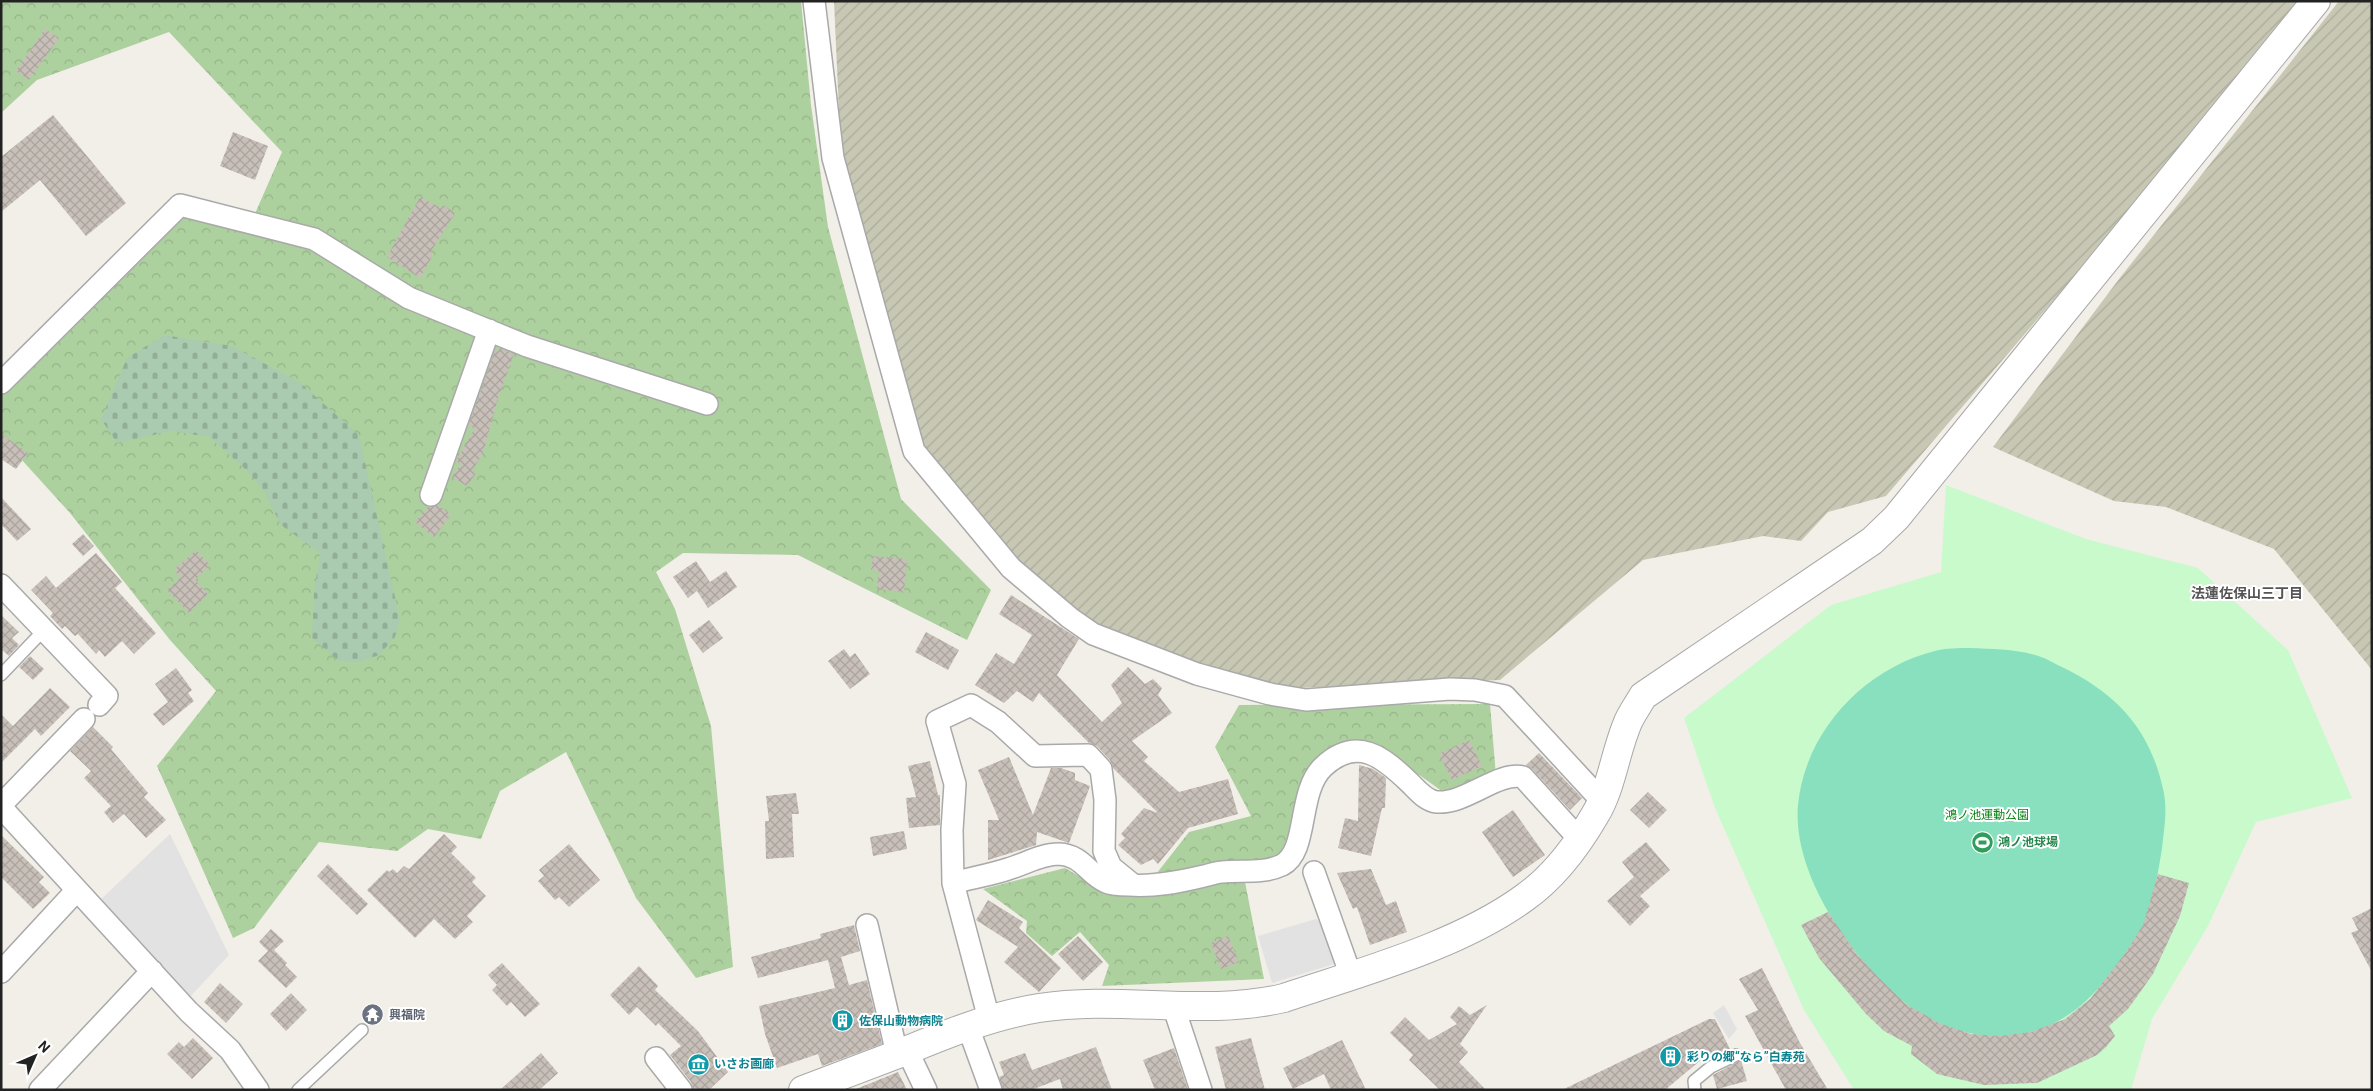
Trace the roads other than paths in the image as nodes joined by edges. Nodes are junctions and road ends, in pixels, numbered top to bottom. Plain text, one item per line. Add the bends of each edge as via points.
1 (814, 1) edge
2 (2316, 1) edge
3 (489, 330) junction
4 (1, 383) edge
5 (707, 404) dead end
6 (431, 495) dead end
7 (1, 585) edge
8 (44, 630) junction
9 (1, 675) edge
10 (1602, 801) junction
11 (1, 806) edge
12 (1580, 840) junction
13 (1314, 872) dead end
14 (953, 883) junction
15 (1134, 886) junction
16 (77, 890) junction
17 (867, 924) dead end
18 (152, 971) junction
19 (1, 972) edge
20 (1351, 976) junction
21 (1173, 1004) junction
22 (979, 1023) junction
23 (362, 1030) dead end
24 (902, 1052) junction
25 (1736, 1055) dead end
26 (656, 1058) dead end
27 (40, 1090) edge
28 (258, 1090) edge
29 (298, 1090) edge
30 (681, 1090) edge
31 (803, 1090) edge
32 (926, 1090) edge
33 (991, 1090) edge
34 (1202, 1090) edge
35 (1695, 1090) edge

1 - 10 street via 833,158 914,450 1011,568 1094,634 1197,674 1270,694 1306,700 1450,689 1505,696
2 - 10 street via 1896,518 1872,541 1643,696 1627,723
3 - 4 street via 409,298 314,239 180,206
3 - 5 street via 527,346
3 - 6 street
7 - 8 street
8 - 9 lane
8 - 11 street via 107,696
10 - 12 street
11 - 16 street
12 - 15 street via 1523,777 1509,778 1447,802 1436,802 1426,798 1381,759 1360,750 1338,755 1319,770 1308,791 1293,854 1281,865
12 - 20 street via 1542,884 1504,912 1441,943
13 - 20 street
14 - 15 street via 1009,869 1042,856 1059,854 1082,861 1106,882
14 - 15 street via 955,784 937,721 971,706 998,722 1035,756 1088,755 1101,769 1106,800 1104,851 1111,867
14 - 22 street
16 - 18 street
16 - 19 street
17 - 24 street
18 - 27 street
18 - 28 street via 230,1050
20 - 21 street via 1261,1004 1225,1007
21 - 22 street via 1108,1003 1039,1008
21 - 34 street
22 - 24 street
22 - 33 street
23 - 29 lane
24 - 31 street
24 - 32 street
25 - 35 lane via 1711,1067 1694,1081
26 - 30 street

